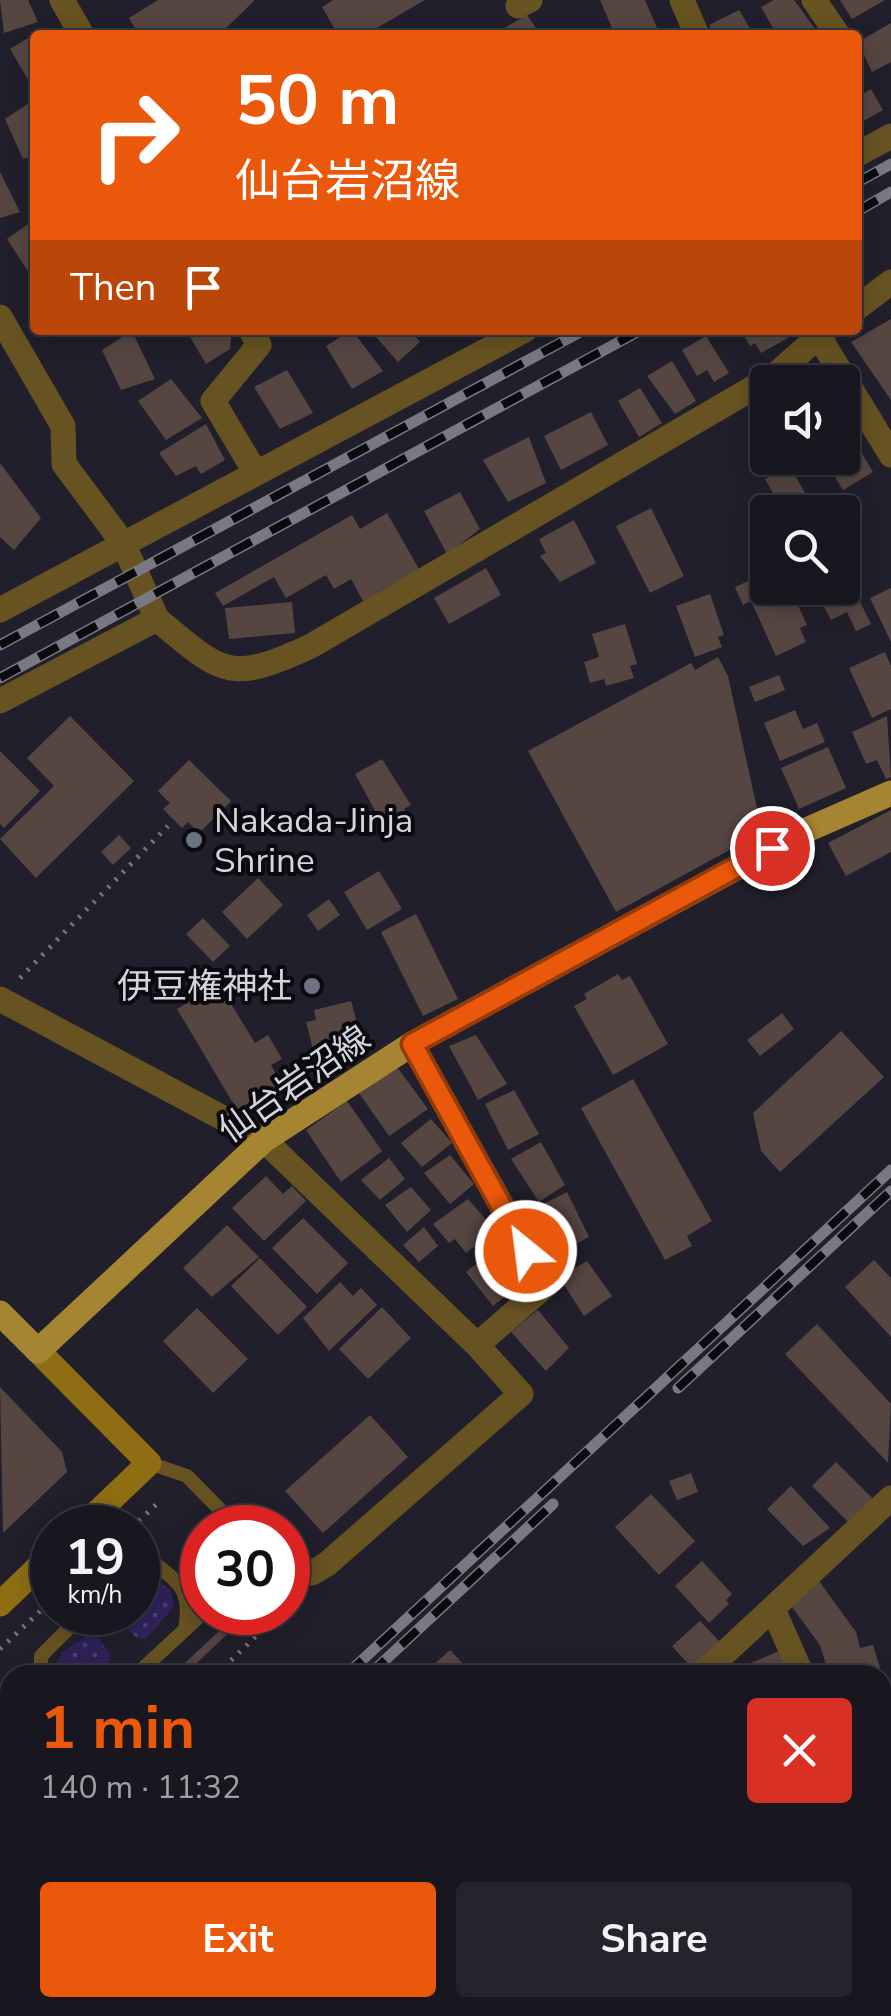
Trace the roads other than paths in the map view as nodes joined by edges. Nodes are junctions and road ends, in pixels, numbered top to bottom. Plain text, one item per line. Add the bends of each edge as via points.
1 (62, 0) edge
2 (682, 0) edge
3 (814, 0) edge
4 (79, 30) edge
5 (694, 30) edge
6 (835, 30) edge
7 (891, 136) edge
8 (862, 152) edge
9 (891, 282) edge
10 (862, 304) edge
11 (0, 318) edge
12 (253, 335) edge
13 (515, 335) edge
14 (817, 335) edge
15 (822, 335) edge
16 (891, 455) edge
17 (255, 472) junction
18 (122, 543) junction
19 (0, 586) edge
20 (30, 594) junction
21 (0, 610) edge
22 (157, 619) junction
23 (0, 701) edge
24 (891, 793) edge
25 (8, 991) edge
26 (412, 1044) junction
27 (264, 1140) junction
28 (0, 1314) edge
29 (477, 1346) junction
30 (38, 1351) junction
31 (149, 1464) junction
32 (891, 1498) edge
33 (105, 1505) edge
34 (215, 1505) edge
35 (160, 1568) edge
36 (310, 1573) edge
37 (30, 1575) edge
38 (180, 1587) edge
39 (0, 1604) edge
40 (773, 1608) junction
41 (62, 1635) edge
42 (180, 1635) edge
43 (41, 1665) edge
44 (147, 1665) edge
45 (712, 1665) edge
46 (798, 1665) edge

1 - 4 street
2 - 5 street
3 - 6 street
7 - 8 street
9 - 10 street
11 - 18 street via 63,426 64,464
12 - 17 street via 259,345 213,402
13 - 17 street
14 - 22 street via 775,375 261,670 216,668
15 - 16 street
17 - 18 street
18 - 20 street
18 - 22 street
19 - 20 street
20 - 21 street
22 - 23 street
24 - 26 main road, 仙台岩沼線 via 802,832
25 - 27 street
26 - 27 main road, 仙台岩沼線
26 - 29 street via 546,1286
27 - 29 street
27 - 30 main road, 仙台岩沼線
28 - 30 main road
29 - 36 street via 521,1394
30 - 31 street
31 - 33 street
31 - 34 lane via 187,1476
32 - 40 street
35 - 38 lane
37 - 39 street
40 - 45 street
40 - 46 street
41 - 43 lane via 41,1656
42 - 44 lane

